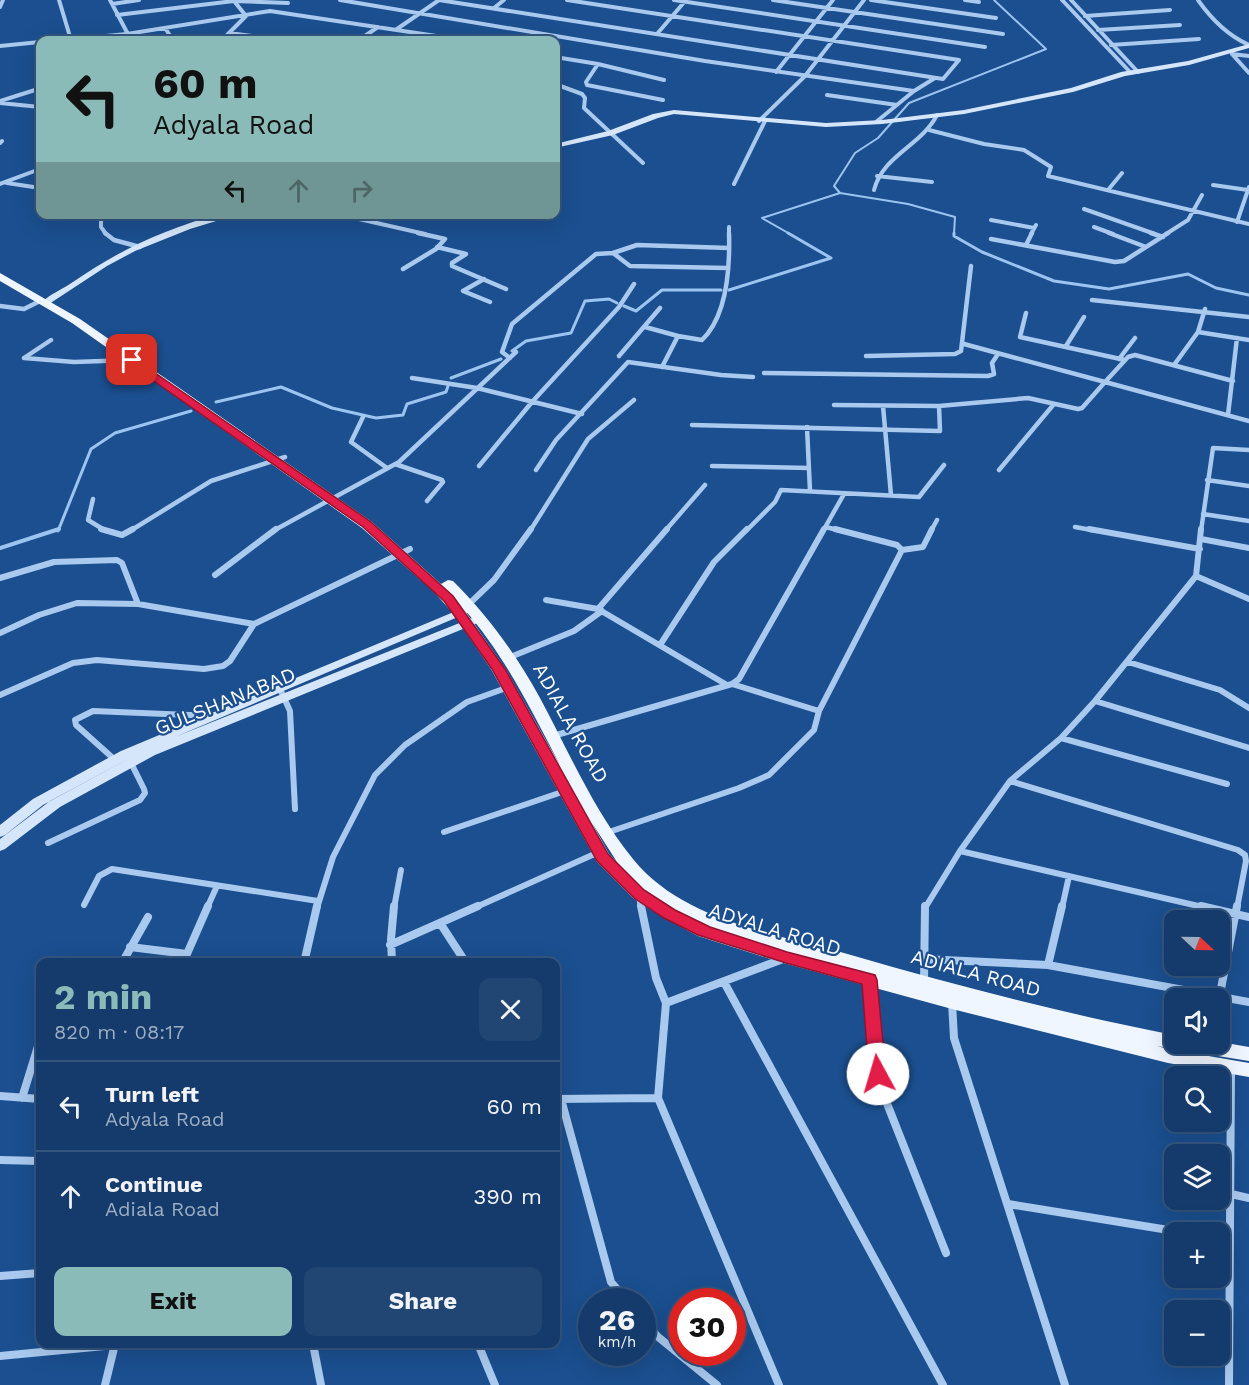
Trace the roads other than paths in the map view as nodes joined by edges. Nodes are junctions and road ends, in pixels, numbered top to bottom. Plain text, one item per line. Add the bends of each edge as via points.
1 (3, 0) edge
2 (59, 0) edge
3 (139, 0) edge
4 (340, 0) edge
5 (439, 0) edge
6 (504, 0) edge
7 (567, 0) edge
8 (675, 0) edge
9 (772, 0) edge
10 (833, 0) edge
11 (864, 0) edge
12 (871, 0) edge
13 (965, 0) edge
14 (1062, 0) edge
15 (1071, 0) edge
16 (1198, 0) edge
17 (218, 1) edge
18 (234, 1) edge
19 (290, 1) edge
20 (686, 1) edge
21 (111, 2) edge
22 (979, 2) dead end
23 (0, 8) edge
24 (826, 8) junction
25 (494, 9) junction
26 (1170, 10) dead end
27 (279, 12) junction
28 (855, 12) junction
29 (421, 13) junction
30 (117, 15) junction
31 (246, 16) junction
32 (673, 16) junction
33 (1085, 16) junction
34 (996, 18) dead end
35 (816, 22) junction
36 (1180, 25) dead end
37 (844, 26) junction
38 (379, 27) junction
39 (165, 28) junction
40 (397, 29) junction
41 (1098, 30) junction
42 (229, 33) junction
43 (127, 34) junction
44 (423, 34) junction
45 (657, 34) junction
46 (1003, 34) dead end
47 (70, 36) edge
48 (108, 36) edge
49 (170, 36) edge
50 (226, 36) edge
51 (251, 36) edge
52 (365, 36) edge
53 (420, 36) edge
54 (436, 36) edge
55 (559, 36) edge
56 (560, 36) edge
57 (806, 36) junction
58 (1199, 39) dead end
59 (833, 40) junction
60 (36, 42) edge
61 (1111, 45) junction
62 (0, 46) edge
63 (1249, 46) edge
64 (985, 47) dead end
65 (1230, 54) junction
66 (789, 56) junction
67 (1249, 56) edge
68 (560, 58) edge
69 (817, 60) junction
70 (598, 64) junction
71 (776, 72) junction
72 (1135, 73) junction
73 (1249, 73) edge
74 (805, 76) junction
75 (935, 78) junction
76 (664, 80) dead end
77 (560, 86) edge
78 (35, 90) dead end
79 (914, 91) junction
80 (827, 95) dead end
81 (663, 100) dead end
82 (0, 102) edge
83 (897, 105) junction
84 (36, 106) edge
85 (937, 115) junction
86 (762, 121) junction
87 (879, 122) junction
88 (929, 130) junction
89 (610, 134) junction
90 (560, 145) edge
91 (643, 163) dead end
92 (36, 171) edge
93 (1122, 173) dead end
94 (877, 176) junction
95 (932, 182) dead end
96 (7, 183) junction
97 (0, 184) edge
98 (734, 184) dead end
99 (1213, 185) dead end
100 (36, 187) edge
101 (1249, 188) edge
102 (874, 190) dead end
103 (1108, 190) junction
104 (1202, 195) dead end
105 (1246, 205) edge
106 (1084, 209) dead end
107 (1193, 211) junction
108 (217, 219) edge
109 (351, 219) edge
110 (100, 220) dead end
111 (991, 220) dead end
112 (1237, 222) junction
113 (1249, 224) edge
114 (729, 227) dead end
115 (1094, 227) dead end
116 (1163, 237) junction
117 (991, 239) dead end
118 (1026, 245) junction
119 (140, 247) junction
120 (437, 248) junction
121 (729, 248) junction
122 (1146, 248) junction
123 (613, 254) junction
124 (971, 266) dead end
125 (727, 268) junction
126 (0, 269) edge
127 (404, 269) dead end
128 (0, 276) edge
129 (484, 279) junction
130 (634, 284) dead end
131 (506, 289) dead end
132 (47, 300) junction
133 (1092, 300) dead end
134 (490, 302) dead end
135 (0, 306) edge
136 (660, 308) dead end
137 (1205, 309) junction
138 (1026, 313) dead end
139 (1084, 317) dead end
140 (1249, 317) edge
141 (645, 327) junction
142 (1198, 332) junction
143 (678, 336) junction
144 (1135, 338) dead end
145 (1236, 338) junction
146 (51, 340) dead end
147 (1249, 340) edge
148 (964, 344) junction
149 (1066, 345) junction
150 (516, 352) dead end
151 (998, 354) junction
152 (619, 356) dead end
153 (867, 356) dead end
154 (510, 358) junction
155 (132, 360) junction
156 (1122, 360) junction
157 (1174, 365) junction
158 (662, 367) junction
159 (764, 373) dead end
160 (753, 377) dead end
161 (412, 378) dead end
162 (1233, 381) junction
163 (1105, 382) junction
164 (477, 388) junction
165 (634, 400) dead end
166 (532, 402) junction
167 (1054, 404) junction
168 (834, 405) dead end
169 (883, 406) junction
170 (939, 406) junction
171 (582, 414) junction
172 (1228, 415) junction
173 (363, 417) dead end
174 (1249, 421) edge
175 (692, 425) dead end
176 (807, 427) junction
177 (886, 429) junction
178 (1249, 450) edge
179 (280, 459) junction
180 (395, 464) junction
181 (944, 465) dead end
182 (479, 466) dead end
183 (712, 466) dead end
184 (387, 468) junction
185 (809, 468) junction
186 (536, 470) dead end
187 (999, 470) dead end
188 (1207, 480) junction
189 (705, 485) dead end
190 (1249, 486) edge
191 (810, 491) junction
192 (844, 494) junction
193 (891, 495) junction
194 (333, 496) junction
195 (93, 499) dead end
196 (428, 501) dead end
197 (1203, 514) junction
198 (938, 520) dead end
199 (1249, 522) edge
200 (826, 527) junction
201 (1075, 527) dead end
202 (1201, 539) junction
203 (1249, 548) edge
204 (1200, 549) junction
205 (902, 550) junction
206 (406, 551) junction
207 (215, 575) dead end
208 (1196, 576) junction
209 (0, 578) edge
210 (1249, 599) edge
211 (546, 600) dead end
212 (138, 604) junction
213 (600, 610) junction
214 (466, 611) junction
215 (254, 624) junction
216 (0, 633) edge
217 (660, 645) junction
218 (508, 658) junction
219 (1128, 662) junction
220 (729, 684) junction
221 (508, 687) junction
222 (283, 693) junction
223 (0, 695) edge
224 (1095, 701) junction
225 (1249, 708) edge
226 (819, 711) junction
227 (216, 716) junction
228 (1061, 738) junction
229 (546, 739) junction
230 (1249, 748) edge
231 (123, 758) junction
232 (1010, 781) junction
233 (1227, 784) dead end
234 (565, 791) junction
235 (295, 809) dead end
236 (0, 832) edge
237 (444, 832) dead end
238 (600, 841) junction
239 (48, 843) dead end
240 (0, 846) edge
241 (960, 851) junction
242 (1248, 862) edge
243 (401, 870) dead end
244 (1069, 876) junction
245 (217, 886) junction
246 (639, 894) junction
247 (318, 902) junction
248 (84, 905) dead end
249 (1234, 913) junction
250 (148, 917) dead end
251 (1249, 917) edge
252 (440, 923) junction
253 (390, 945) junction
254 (130, 948) junction
255 (187, 954) junction
256 (786, 957) junction
257 (125, 958) edge
258 (185, 958) edge
259 (305, 958) edge
260 (391, 958) edge
261 (463, 958) edge
262 (923, 959) junction
263 (1048, 965) junction
264 (869, 980) junction
265 (724, 982) junction
266 (924, 983) junction
267 (1167, 988) edge
268 (1221, 988) edge
269 (1230, 999) edge
270 (952, 1002) junction
271 (1249, 1002) edge
272 (666, 1003) junction
273 (1164, 1040) edge
274 (1230, 1050) edge
275 (36, 1054) edge
276 (1249, 1054) edge
277 (1231, 1067) junction
278 (1249, 1070) edge
279 (0, 1096) edge
280 (22, 1098) junction
281 (658, 1098) junction
282 (36, 1099) edge
283 (560, 1099) edge
284 (560, 1106) edge
285 (0, 1160) edge
286 (36, 1161) edge
287 (1231, 1194) junction
288 (1249, 1198) edge
289 (1008, 1204) junction
290 (1227, 1222) edge
291 (1164, 1229) edge
292 (946, 1253) dead end
293 (36, 1274) edge
294 (0, 1276) edge
295 (616, 1288) edge
296 (1225, 1288) edge
297 (656, 1335) edge
298 (77, 1348) edge
299 (114, 1348) edge
300 (314, 1348) edge
301 (480, 1348) edge
302 (0, 1356) edge
303 (105, 1385) edge
304 (321, 1385) edge
305 (495, 1385) edge
306 (717, 1385) edge
307 (779, 1385) edge
308 (943, 1385) edge
309 (1065, 1385) edge
310 (1228, 1385) edge

1 - 23 street
2 - 47 street
3 - 21 street
4 - 29 street
5 - 25 street
5 - 29 street
6 - 25 street
7 - 32 street
8 - 20 street
9 - 24 street
10 - 24 street
11 - 28 street
12 - 34 street
13 - 22 street
14 - 72 street
15 - 33 street
16 - 63 street via 1211,19
17 - 18 street
17 - 30 street
18 - 19 street
18 - 31 street
19 - 27 street
20 - 32 street
20 - 35 street
21 - 30 street
24 - 28 street
24 - 35 street
25 - 45 street
26 - 33 street
27 - 31 street
27 - 38 street
28 - 37 street
28 - 46 street
29 - 40 street
29 - 55 street
30 - 43 street
31 - 39 street
31 - 42 street
32 - 45 street
32 - 57 street
33 - 41 street
35 - 37 street
35 - 57 street
36 - 41 street
37 - 59 street
37 - 64 street
38 - 40 street
38 - 52 street
39 - 43 street
39 - 49 street
40 - 44 street
41 - 61 street
42 - 50 street
42 - 51 street
43 - 48 street
44 - 53 street
44 - 54 street
45 - 66 street
56 - 71 street
57 - 59 street
57 - 66 street
58 - 61 street
59 - 69 street
59 - 75 street via 959,60 945,78
60 - 62 street
61 - 72 street
63 - 65 main road
65 - 67 street
65 - 72 main road
65 - 73 street
66 - 69 street
66 - 71 street
68 - 70 street
69 - 74 street
69 - 75 street
70 - 76 street
70 - 81 street via 587,85
71 - 74 street
72 - 85 main road via 1028,100
74 - 79 street
74 - 86 street
75 - 79 street
77 - 89 street via 582,94 584,108
78 - 82 street
79 - 83 street
80 - 83 street
82 - 84 street
83 - 87 street
85 - 87 main road
85 - 88 street
86 - 87 main road via 826,125
86 - 89 main road via 674,112
86 - 98 street
88 - 94 street
88 - 103 street via 1024,150 1051,167 1048,176
89 - 90 main road
89 - 91 street
92 - 96 street
93 - 103 street
94 - 95 street
94 - 102 street
96 - 97 street
96 - 100 street
99 - 101 street
101 - 105 street
103 - 107 street
104 - 107 street
105 - 112 street
106 - 116 street
107 - 112 street
107 - 116 street via 1188,220
108 - 119 main road
109 - 120 street via 442,237 445,239
110 - 119 street via 105,235
111 - 118 street via 1035,226
112 - 113 street
114 - 121 street
115 - 122 street
116 - 122 street
117 - 118 street
118 - 122 street via 1115,262
119 - 132 main road
120 - 127 street
120 - 129 street via 466,254 450,265
121 - 123 street via 637,245
121 - 125 street
123 - 125 street via 630,266
123 - 154 street via 596,254 512,324 502,352
124 - 148 street
125 - 143 street via 719,312 708,335 702,340
126 - 132 main road, ADIALA ROAD
128 - 132 main road, ADIALA ROAD
129 - 131 street
129 - 134 street via 463,291
130 - 166 street via 619,307
132 - 135 street via 24,309
132 - 155 main road, ADIALA ROAD
132 - 179 main road, ADIALA ROAD via 109,335
133 - 137 street via 1142,307
136 - 141 street
137 - 140 street
137 - 142 street
138 - 149 street via 1020,337
139 - 149 street
141 - 143 street
141 - 152 street
142 - 145 street
142 - 157 street
143 - 158 street
144 - 156 street
145 - 147 street
145 - 162 street
146 - 155 street via 24,358 74,362
148 - 151 street
148 - 153 street via 955,354
149 - 156 street
150 - 154 street
151 - 159 street via 992,363 994,374 988,376
151 - 163 street
154 - 164 street
155 - 179 main road, ADIALA ROAD via 226,429
156 - 157 street via 1135,355
156 - 163 street
157 - 162 street
158 - 160 street
158 - 171 street via 628,362
161 - 164 street
162 - 172 street
163 - 167 street via 1082,408
163 - 172 street
164 - 166 street
164 - 180 street
165 - 214 street via 583,446 517,549
166 - 171 street
166 - 182 street
167 - 170 street via 1028,398
167 - 187 street
168 - 169 street
169 - 170 street
169 - 177 street
170 - 177 street via 940,431
171 - 186 street via 556,440
172 - 174 street
173 - 184 street via 351,442
175 - 176 street
176 - 177 street
176 - 185 street
177 - 193 street
178 - 188 street via 1213,448
179 - 194 main road, ADIALA ROAD
179 - 195 street via 211,481 122,535 102,530 88,520
180 - 184 street
180 - 196 street via 442,480
181 - 193 street via 919,497
183 - 185 street
184 - 194 street
185 - 191 street
188 - 190 street
188 - 197 street
189 - 213 street
191 - 192 street
191 - 217 street via 781,490 776,502 714,562
192 - 193 street
192 - 200 street
194 - 206 main road, ADIALA ROAD
194 - 207 street via 269,533
197 - 199 street
197 - 202 street
198 - 205 street via 923,547
200 - 205 street via 897,545
200 - 220 street via 739,679
201 - 204 street
202 - 203 street
202 - 204 street
204 - 208 street
205 - 226 street
206 - 214 main road, ADIALA ROAD
206 - 215 street
208 - 210 street
208 - 219 street
209 - 212 street via 54,562 117,560 123,563
211 - 213 street
212 - 215 street
212 - 216 street via 78,603
213 - 217 street
213 - 218 street via 574,631
214 - 218 main road, ADIALA ROAD
214 - 221 main road, ADYALA ROAD
214 - 222 main road, GULSHANABAD
215 - 223 street via 223,666 204,669 97,660 73,663
217 - 220 street
218 - 229 main road, ADIALA ROAD
219 - 224 street
219 - 225 street via 1221,690
220 - 226 street
220 - 229 street
221 - 229 main road, ADYALA ROAD
221 - 247 street via 467,702 405,745 375,775 347,826
222 - 227 main road, GULSHANABAD
222 - 231 main road, GULSHANABAD via 151,752
222 - 235 street via 291,728
224 - 228 street
224 - 230 street
226 - 238 street via 814,729 769,775
227 - 231 main road, GULSHANABAD
227 - 231 street via 93,711 75,720 76,725
228 - 232 street
228 - 233 street
229 - 234 main road, ADYALA ROAD
229 - 238 main road, ADIALA ROAD via 579,787
231 - 236 main road, GULSHANABAD via 38,802
231 - 239 street via 144,789 140,800
231 - 240 main road, GULSHANABAD
232 - 241 street
232 - 242 street via 1238,850
234 - 237 street
234 - 238 main road, ADYALA ROAD
238 - 246 main road, ADYALA ROAD
238 - 252 street
238 - 266 main road, ADIALA ROAD via 652,887 685,908 732,927
241 - 244 street
241 - 262 street via 925,904
242 - 249 street
243 - 253 street
244 - 249 street
244 - 263 street
245 - 247 street
245 - 248 street via 112,869 99,876
245 - 255 street
246 - 256 main road, ADYALA ROAD via 704,931
246 - 272 street via 656,978
247 - 259 street
249 - 251 street
249 - 268 street
250 - 254 street
252 - 253 street
252 - 261 street
253 - 260 street
254 - 255 street
254 - 257 street
255 - 258 street
256 - 264 main road, ADYALA ROAD
256 - 265 street
262 - 263 street
262 - 266 street
263 - 267 street
264 - 270 main road, ADYALA ROAD
264 - 292 street via 878,1074
265 - 272 street
265 - 308 street
266 - 273 main road, ADIALA ROAD
269 - 271 street
270 - 277 main road, ADYALA ROAD via 1168,1056
270 - 289 street via 954,1038
272 - 281 street
274 - 276 main road
275 - 280 street
277 - 278 main road, ADYALA ROAD
277 - 287 street
279 - 280 street
280 - 282 street
281 - 283 street
281 - 307 street
284 - 295 street via 611,1282
285 - 286 street
287 - 288 street
287 - 290 street
289 - 291 street
289 - 309 street
293 - 294 street
296 - 310 street
297 - 306 street
298 - 302 street
299 - 303 street
300 - 304 street
301 - 305 street

